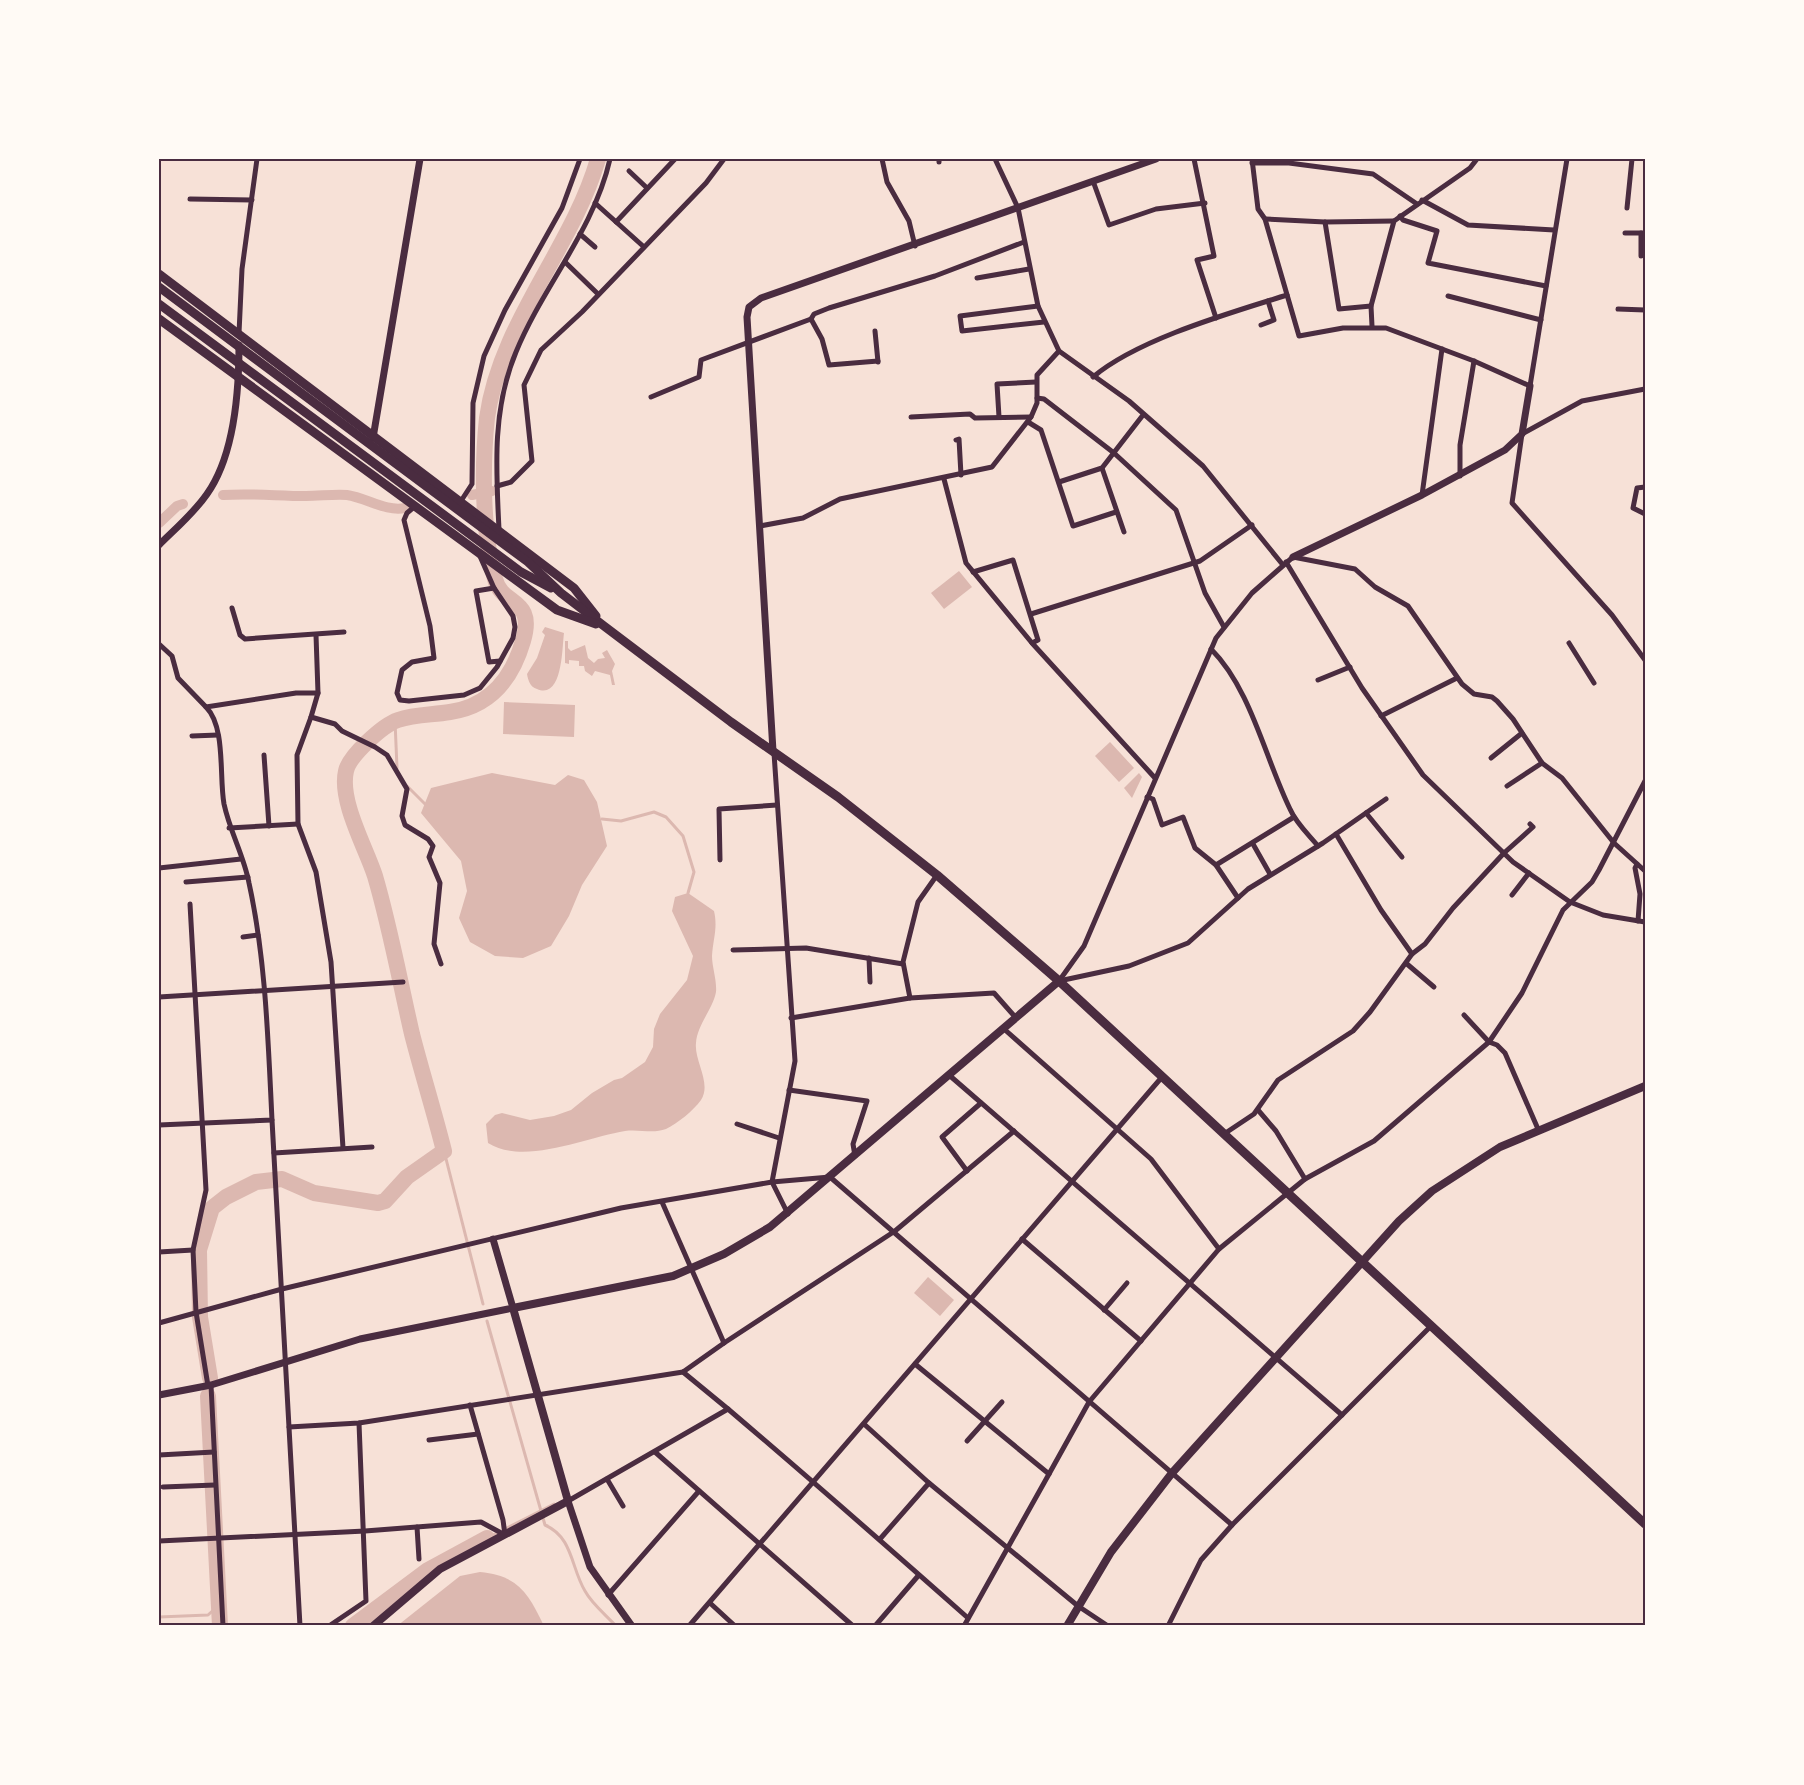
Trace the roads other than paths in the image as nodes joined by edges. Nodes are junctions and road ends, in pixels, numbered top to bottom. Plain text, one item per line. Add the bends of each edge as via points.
1 (257, 159) edge
2 (420, 159) edge
3 (580, 159) edge
4 (610, 159) edge
5 (675, 159) edge
6 (724, 159) edge
7 (882, 159) edge
8 (995, 159) edge
9 (1154, 159) edge
10 (1194, 159) edge
11 (1477, 159) edge
12 (1567, 159) edge
13 (1632, 159) edge
14 (1252, 161) edge
15 (629, 171) dead end
16 (1093, 181) junction
17 (647, 188) junction
18 (190, 200) dead end
19 (252, 200) junction
20 (1422, 200) junction
21 (595, 203) junction
22 (1205, 203) junction
23 (1417, 204) junction
24 (1018, 208) junction
25 (1627, 208) dead end
26 (1400, 216) junction
27 (1265, 219) junction
28 (1394, 221) junction
29 (616, 222) junction
30 (1325, 222) junction
31 (1554, 230) junction
32 (1625, 233) dead end
33 (1643, 233) edge
34 (580, 234) junction
35 (1024, 242) junction
36 (915, 246) junction
37 (594, 247) dead end
38 (644, 247) junction
39 (1641, 256) dead end
40 (564, 262) junction
41 (1029, 269) junction
42 (159, 274) edge
43 (977, 278) dead end
44 (1546, 286) junction
45 (159, 287) edge
46 (598, 294) junction
47 (1287, 295) junction
48 (1448, 296) dead end
49 (1268, 301) junction
50 (159, 304) edge
51 (1038, 306) junction
52 (1371, 306) junction
53 (1618, 309) dead end
54 (1645, 310) edge
55 (1216, 318) junction
56 (159, 319) edge
57 (811, 319) junction
58 (1541, 320) junction
59 (1044, 322) junction
60 (1261, 326) dead end
61 (1372, 326) junction
62 (875, 331) dead end
63 (239, 333) junction
64 (749, 340) junction
65 (1443, 349) junction
66 (1059, 351) junction
67 (1474, 361) junction
68 (829, 365) junction
69 (829, 373) dead end
70 (1093, 377) junction
71 (239, 379) junction
72 (1036, 382) junction
73 (1530, 386) junction
74 (1645, 389) edge
75 (651, 397) dead end
76 (1038, 398) junction
77 (1143, 416) junction
78 (911, 417) dead end
79 (999, 417) junction
80 (1030, 419) junction
81 (1522, 434) junction
82 (373, 438) junction
83 (959, 440) dead end
84 (1114, 453) junction
85 (1102, 468) junction
86 (961, 475) junction
87 (1460, 476) junction
88 (945, 479) junction
89 (1059, 482) junction
90 (497, 486) junction
91 (1645, 487) edge
92 (1422, 495) junction
93 (463, 503) junction
94 (414, 507) junction
95 (1116, 512) junction
96 (1645, 514) edge
97 (1252, 525) junction
98 (760, 526) junction
99 (496, 527) junction
100 (1124, 532) dead end
101 (159, 545) edge
102 (481, 554) junction
103 (1287, 562) junction
104 (1194, 563) junction
105 (973, 572) junction
106 (494, 588) junction
107 (561, 593) junction
108 (232, 608) dead end
109 (1031, 614) junction
110 (604, 626) junction
111 (1224, 627) junction
112 (344, 632) dead end
113 (316, 635) junction
114 (1032, 643) junction
115 (1569, 643) dead end
116 (159, 644) edge
117 (1210, 649) junction
118 (1645, 660) edge
119 (500, 661) junction
120 (1350, 667) junction
121 (1457, 678) junction
122 (1318, 680) dead end
123 (1594, 683) dead end
124 (318, 693) junction
125 (206, 707) junction
126 (1381, 716) junction
127 (311, 717) junction
128 (1522, 733) junction
129 (218, 735) junction
130 (192, 736) dead end
131 (773, 751) junction
132 (264, 755) dead end
133 (1491, 758) dead end
134 (1542, 763) junction
135 (1155, 778) junction
136 (1645, 781) edge
137 (1507, 786) dead end
138 (1147, 797) junction
139 (1386, 799) dead end
140 (777, 805) junction
141 (1366, 813) junction
142 (1294, 817) junction
143 (298, 824) junction
144 (269, 826) junction
145 (1533, 827) dead end
146 (229, 828) junction
147 (1336, 834) junction
148 (1614, 843) junction
149 (1253, 844) junction
150 (1318, 846) junction
151 (1504, 853) junction
152 (1402, 857) dead end
153 (241, 859) junction
154 (720, 860) dead end
155 (1216, 865) junction
156 (1642, 867) edge
157 (159, 868) edge
158 (1529, 873) junction
159 (1270, 874) junction
160 (937, 875) junction
161 (248, 877) junction
162 (186, 882) dead end
163 (1512, 895) dead end
164 (1238, 898) junction
165 (1570, 902) junction
166 (190, 904) dead end
167 (1642, 922) edge
168 (258, 935) junction
169 (243, 937) dead end
170 (787, 949) junction
171 (733, 950) dead end
172 (1412, 954) junction
173 (869, 958) junction
174 (1407, 963) junction
175 (441, 964) dead end
176 (903, 964) junction
177 (1059, 981) junction
178 (403, 982) dead end
179 (870, 982) dead end
180 (333, 986) junction
181 (1434, 987) dead end
182 (266, 991) junction
183 (195, 995) junction
184 (159, 997) edge
185 (910, 998) junction
186 (1464, 1014) dead end
187 (791, 1017) junction
188 (1016, 1018) junction
189 (1004, 1029) junction
190 (1489, 1042) junction
191 (949, 1075) junction
192 (1162, 1077) junction
193 (1645, 1086) edge
194 (789, 1090) junction
195 (981, 1103) junction
196 (1258, 1110) junction
197 (272, 1120) junction
198 (203, 1123) junction
199 (737, 1124) dead end
200 (159, 1125) edge
201 (1118, 1127) junction
202 (1538, 1130) junction
203 (1014, 1131) junction
204 (1224, 1134) junction
205 (779, 1138) junction
206 (372, 1147) dead end
207 (343, 1148) junction
208 (274, 1153) junction
209 (855, 1156) junction
210 (967, 1171) junction
211 (830, 1177) junction
212 (1305, 1179) junction
213 (1071, 1181) junction
214 (772, 1182) junction
215 (1288, 1193) junction
216 (662, 1202) junction
217 (788, 1214) junction
218 (895, 1231) junction
219 (493, 1239) junction
220 (1022, 1239) junction
221 (1219, 1249) junction
222 (193, 1250) junction
223 (159, 1252) edge
224 (1362, 1263) junction
225 (693, 1269) junction
226 (1127, 1283) dead end
227 (1191, 1283) junction
228 (282, 1289) junction
229 (971, 1299) junction
230 (513, 1308) junction
231 (1104, 1310) junction
232 (196, 1312) junction
233 (159, 1323) edge
234 (1431, 1326) junction
235 (1142, 1341) junction
236 (724, 1344) junction
237 (1275, 1356) junction
238 (286, 1361) junction
239 (915, 1364) junction
240 (683, 1372) junction
241 (209, 1385) junction
242 (159, 1395) edge
243 (537, 1395) junction
244 (1002, 1402) dead end
245 (1089, 1402) junction
246 (470, 1405) junction
247 (728, 1409) junction
248 (1342, 1415) junction
249 (984, 1421) junction
250 (359, 1423) junction
251 (864, 1424) junction
252 (289, 1427) junction
253 (478, 1434) junction
254 (429, 1440) dead end
255 (967, 1441) dead end
256 (211, 1452) junction
257 (655, 1452) junction
258 (159, 1455) edge
259 (1172, 1473) junction
260 (1049, 1474) junction
261 (607, 1479) junction
262 (813, 1481) junction
263 (929, 1483) junction
264 (215, 1485) junction
265 (163, 1487) dead end
266 (699, 1491) junction
267 (568, 1501) junction
268 (623, 1506) dead end
269 (1645, 1524) edge
270 (1232, 1525) junction
271 (417, 1527) junction
272 (365, 1531) junction
273 (295, 1534) junction
274 (505, 1535) junction
275 (216, 1538) junction
276 (880, 1539) junction
277 (159, 1540) edge
278 (760, 1542) junction
279 (1009, 1548) junction
280 (419, 1559) dead end
281 (918, 1576) junction
282 (608, 1595) junction
283 (710, 1603) junction
284 (1078, 1606) junction
285 (968, 1618) junction
286 (223, 1626) edge
287 (300, 1626) edge
288 (329, 1626) edge
289 (373, 1626) edge
290 (632, 1626) edge
291 (688, 1626) edge
292 (735, 1626) edge
293 (853, 1626) edge
294 (875, 1626) edge
295 (964, 1626) edge
296 (1067, 1626) edge
297 (1108, 1626) edge
298 (1168, 1626) edge

1 - 19 street
2 - 82 street
3 - 93 street via 562,208 504,310 484,356 472,403 471,483
4 - 21 street
5 - 17 street
6 - 38 street
7 - 36 street via 887,182 909,221
8 - 24 street
9 - 16 street
10 - 22 street
11 - 20 street via 1470,168
12 - 31 street
13 - 25 street
14 - 23 street via 1373,174
14 - 27 street via 1258,209
15 - 17 street
16 - 22 street via 1109,225 1156,208
16 - 24 street
17 - 29 street
18 - 19 street
19 - 63 street via 242,269
20 - 23 street
20 - 31 street via 1468,225
21 - 29 street
21 - 34 street
22 - 55 street via 1214,256 1197,260
23 - 26 street
24 - 35 street
24 - 36 street
26 - 28 street
26 - 44 street via 1437,231 1428,262
27 - 30 street
27 - 47 street
28 - 30 street
28 - 52 street
29 - 38 street
30 - 52 street via 1339,309
31 - 44 street
32 - 33 street
33 - 39 street
34 - 37 street
34 - 40 street
35 - 41 street
35 - 57 street via 935,276 829,308
36 - 64 street via 755,301 747,312
38 - 46 street
40 - 46 street
40 - 90 street via 523,335 505,383 497,438
41 - 43 street
41 - 51 street
42 - 63 highway
44 - 58 street
45 - 107 highway via 528,562
46 - 90 street via 541,350 524,384 532,461 511,482
47 - 49 street
47 - 61 street via 1299,336
48 - 58 street
49 - 55 street
49 - 60 street via 1274,320
50 - 107 highway via 521,572
51 - 59 street
51 - 59 street via 960,316 962,331
52 - 61 street
53 - 54 street
55 - 70 street via 1138,351
56 - 71 highway
57 - 64 street
57 - 68 street
58 - 73 street
59 - 66 street
61 - 65 street
62 - 68 street via 878,363
63 - 71 street
63 - 82 highway
64 - 75 street via 701,360 699,377 694,380
64 - 98 street
65 - 67 street
65 - 92 street
66 - 70 street
66 - 72 street via 1039,371
67 - 73 street
67 - 87 street via 1458,462
68 - 69 street
70 - 77 street
71 - 94 highway
71 - 101 street via 229,436 215,480 207,494
72 - 76 street
72 - 79 street via 997,384
73 - 81 street
74 - 81 street via 1582,401
76 - 80 street
76 - 84 street
77 - 84 street
77 - 97 street via 1203,466
78 - 79 street
79 - 80 street
80 - 86 street via 992,467
80 - 89 street via 1041,430
81 - 87 street via 1505,450
81 - 118 street via 1512,503 1612,615
82 - 93 highway
83 - 86 street
84 - 85 street
84 - 104 street via 1176,510
85 - 89 street
85 - 95 street
86 - 88 street
87 - 92 street
88 - 98 street via 840,499 803,518
88 - 105 street via 966,563
89 - 95 street via 1073,526
90 - 99 street
91 - 96 street via 1637,488 1632,503 1633,508
92 - 103 street
93 - 99 highway
94 - 102 highway
94 - 119 street via 404,520 434,658 412,662 402,670 397,693 400,700 464,695 480,688
95 - 100 street
97 - 103 street
97 - 104 street
98 - 131 street
99 - 110 highway via 574,588
102 - 106 street
102 - 110 highway via 557,610
103 - 111 street via 1252,593
103 - 120 street
103 - 121 street via 1355,569 1375,587 1408,606
104 - 109 street
104 - 111 street
105 - 109 street via 1013,560
105 - 114 street
106 - 119 street via 513,616 515,627
106 - 119 street via 476,591 489,662
107 - 110 highway
108 - 113 street via 240,635 245,639
109 - 114 street via 1038,640
110 - 131 highway
111 - 117 street
112 - 113 street
113 - 124 street
114 - 135 street
115 - 123 street
116 - 125 street via 172,656 178,678
117 - 135 street
117 - 142 street via 1225,663
120 - 122 street
120 - 126 street
121 - 126 street
121 - 128 street via 1473,694 1497,700
124 - 125 street
124 - 127 street
125 - 129 street via 212,712
126 - 151 street via 1423,776
127 - 143 street via 297,755
127 - 175 street via 335,724 387,755 407,789 402,816 405,825 433,846 429,857 440,883 434,944
128 - 133 street
128 - 134 street
129 - 130 street
129 - 146 street
131 - 140 street
131 - 160 highway
132 - 144 street
134 - 137 street
134 - 148 street via 1562,778
135 - 138 street
136 - 148 street
138 - 155 street via 1153,799 1162,825 1183,817 1195,848
138 - 177 street via 1083,946
139 - 141 street
140 - 154 street via 719,809
140 - 170 street
141 - 147 street
141 - 152 street
142 - 149 street
142 - 150 street
143 - 144 street
143 - 180 street via 316,872
144 - 146 street
145 - 151 street
146 - 153 street
147 - 150 street
147 - 172 street
148 - 156 street
148 - 165 street via 1593,882
149 - 155 street
149 - 159 street
150 - 159 street
151 - 158 street
151 - 172 street
153 - 157 street
153 - 161 street
155 - 164 street
156 - 167 street via 1635,867
158 - 163 street
158 - 165 street
159 - 164 street
160 - 176 street via 918,902
160 - 177 highway
161 - 162 street
161 - 168 street
164 - 177 street via 1178,948 1129,966
165 - 167 street via 1604,915
165 - 190 street via 1522,993
166 - 183 street
168 - 169 street
168 - 182 street
170 - 171 street
170 - 173 street via 806,948
170 - 187 street
172 - 174 street
173 - 176 street
173 - 179 street
174 - 181 street
174 - 196 street via 1353,1031 1278,1080
176 - 185 street
177 - 188 main road
177 - 192 highway
178 - 180 street
180 - 182 street
180 - 207 street
182 - 183 street
182 - 197 street
183 - 184 street
183 - 198 street
185 - 187 street
185 - 188 street via 994,993
186 - 190 street
187 - 194 street via 795,1061
188 - 189 main road
189 - 191 main road
189 - 201 street
190 - 202 street via 1497,1045 1510,1063
190 - 212 street via 1374,1141
191 - 195 street
191 - 209 main road
192 - 201 street
192 - 204 highway
193 - 202 main road
194 - 205 street
194 - 209 street via 867,1101 853,1144
195 - 203 street
195 - 210 street via 942,1137
196 - 204 street
196 - 212 street via 1276,1131
197 - 198 street
197 - 208 street
198 - 200 street
198 - 222 street via 206,1190
199 - 205 street
201 - 213 street
201 - 221 street via 1151,1159
202 - 224 main road via 1500,1147 1432,1191
203 - 210 street
203 - 213 street
204 - 215 highway
205 - 214 street
206 - 207 street
207 - 208 street
208 - 228 street
209 - 211 main road
210 - 218 street
211 - 214 street
211 - 217 main road
211 - 218 street
212 - 215 street
213 - 220 street
213 - 227 street
214 - 216 street
214 - 217 street
215 - 221 street
215 - 224 highway
216 - 219 street
216 - 225 street
217 - 225 main road
218 - 229 street
218 - 236 street
219 - 228 street
219 - 230 street
220 - 229 street
220 - 231 street
221 - 227 street
222 - 223 street
222 - 232 street
224 - 234 highway
224 - 237 main road
225 - 230 main road via 652,1282
225 - 236 street
226 - 231 street
227 - 235 street
227 - 237 street
228 - 232 street
228 - 238 street
229 - 239 street
229 - 245 street
230 - 238 street via 360,1339
230 - 243 main road
231 - 235 street
232 - 233 street
232 - 241 street
234 - 248 street
234 - 269 highway
235 - 245 street
236 - 240 street
237 - 248 street
237 - 259 main road
238 - 241 street
238 - 252 street
239 - 249 street
239 - 251 street
240 - 243 street
240 - 247 street
241 - 242 street
241 - 256 street
243 - 246 street
243 - 267 main road
244 - 249 street
245 - 259 street
245 - 260 street
246 - 250 street
246 - 253 street
247 - 257 street
247 - 262 street
248 - 270 street
249 - 255 street
249 - 260 street
250 - 252 street
250 - 272 street
251 - 262 street
251 - 263 street
252 - 273 street
253 - 254 street
253 - 274 street
256 - 258 street
256 - 264 street
257 - 261 street
257 - 266 street
259 - 270 street
259 - 284 main road via 1111,1552
260 - 279 street
261 - 267 street
261 - 268 street
262 - 276 street
262 - 278 street
263 - 276 street
263 - 279 street
264 - 265 street
264 - 275 street
266 - 278 street
266 - 282 street
267 - 274 main road
267 - 282 street via 591,1567
270 - 298 street via 1201,1560
271 - 272 street
271 - 274 street via 481,1522
271 - 280 street
272 - 273 street
272 - 288 street via 366,1601
273 - 275 street
273 - 287 street
274 - 289 main road via 441,1569
275 - 277 street
275 - 286 street
276 - 281 street
278 - 283 street
278 - 293 street
279 - 284 street
279 - 285 street
281 - 285 street
281 - 294 street
282 - 290 street
283 - 291 street
283 - 292 street
284 - 296 main road
284 - 297 street
285 - 295 street

